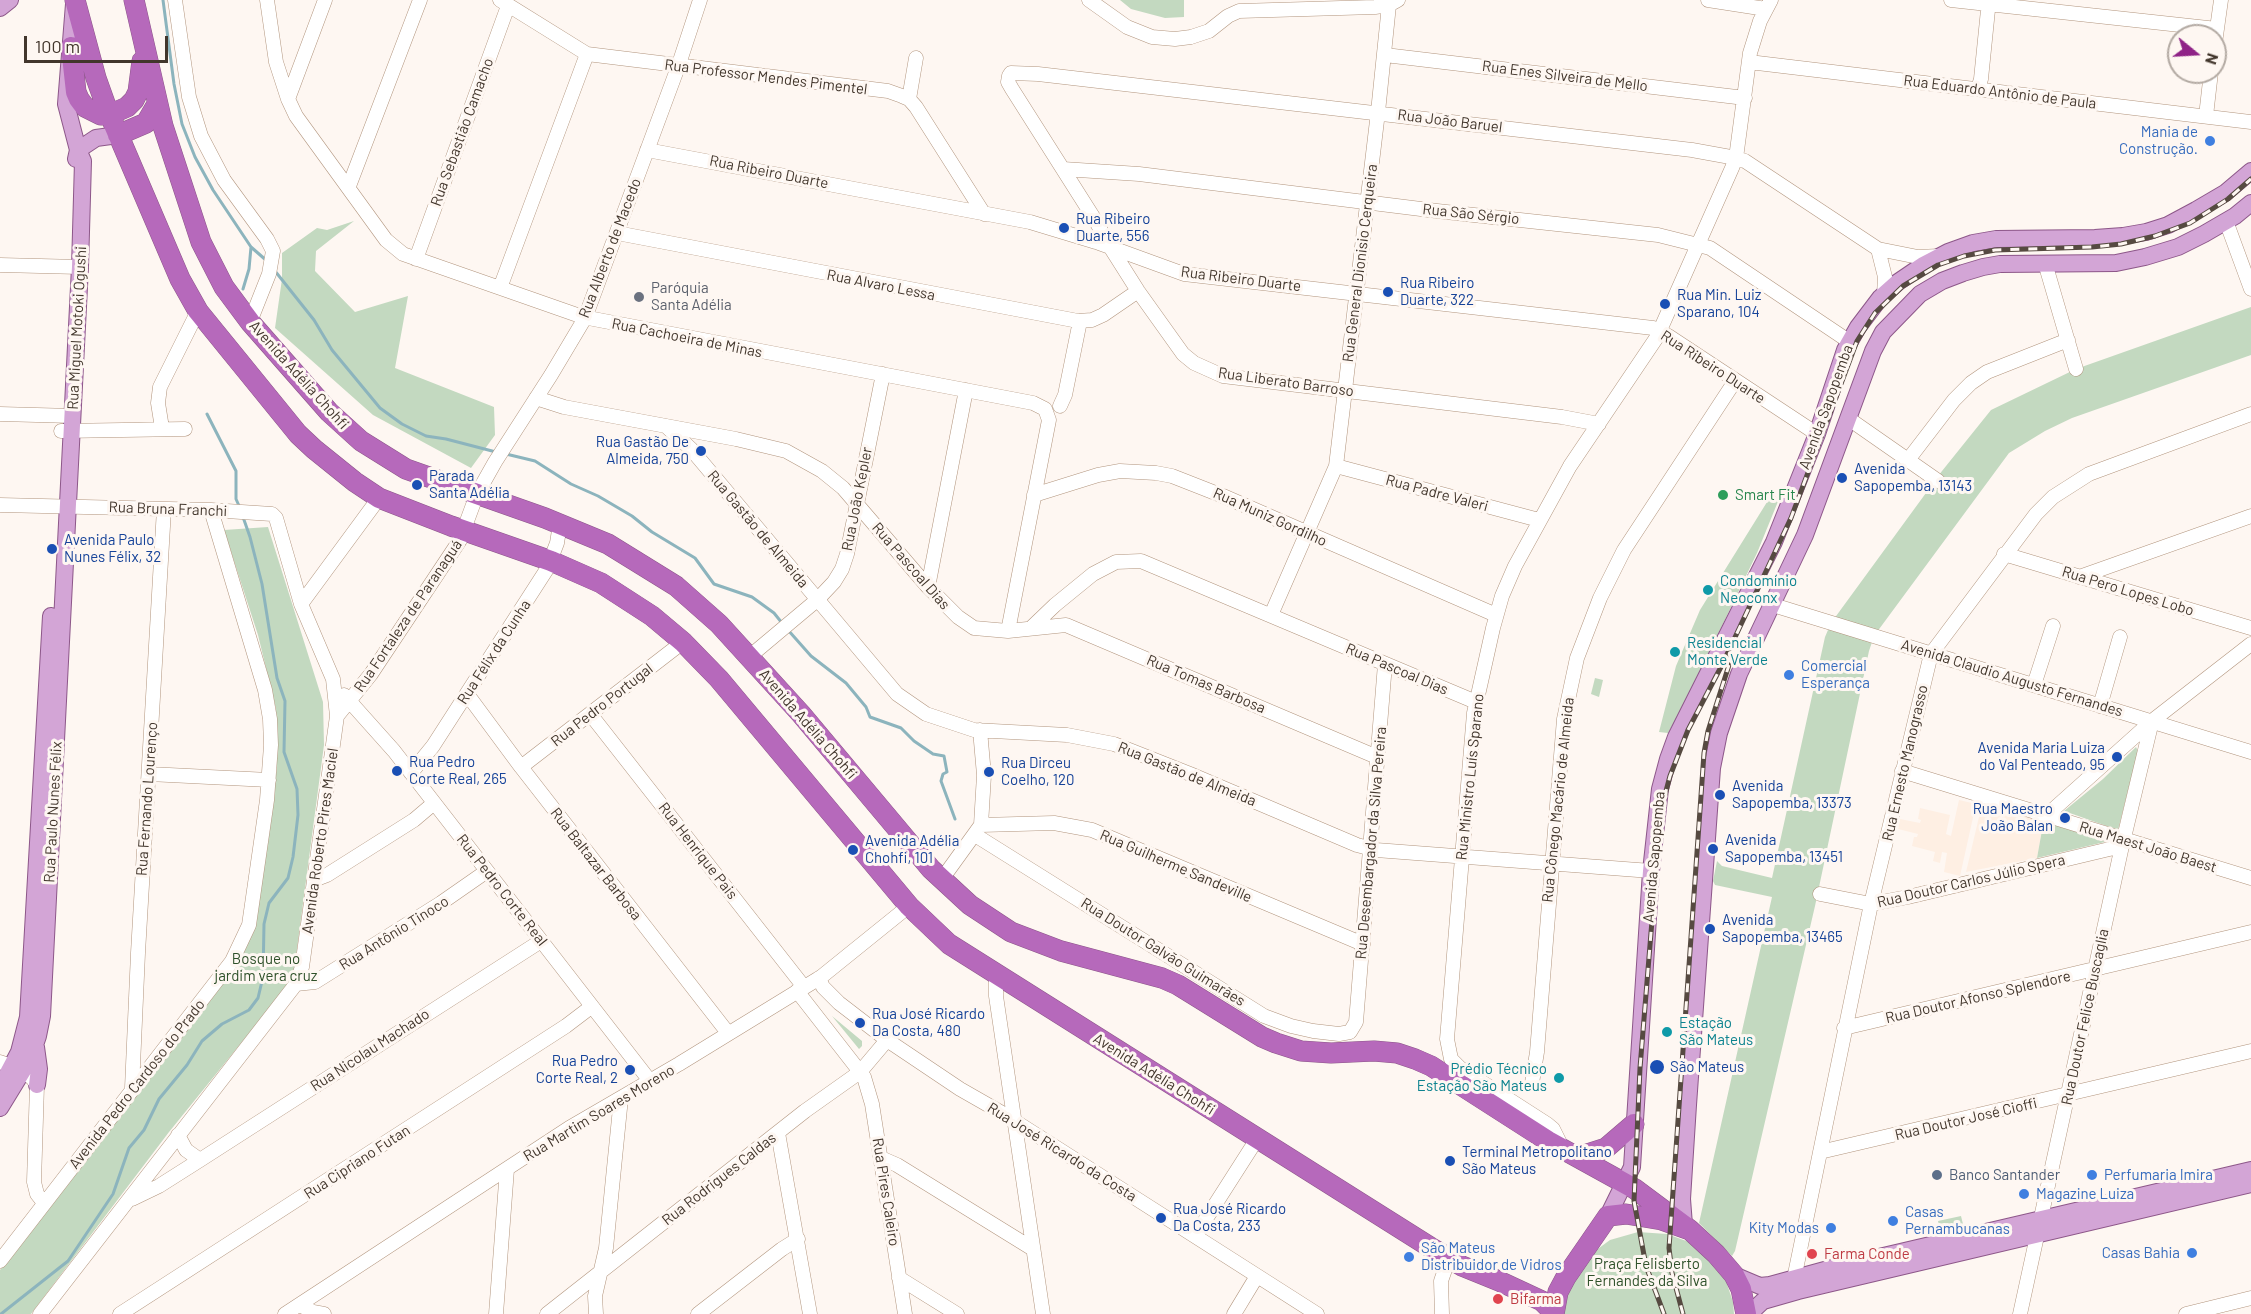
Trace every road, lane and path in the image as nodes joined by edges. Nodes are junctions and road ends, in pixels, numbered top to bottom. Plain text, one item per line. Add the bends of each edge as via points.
1 (10, 0) edge
2 (75, 0) edge
3 (134, 0) edge
4 (175, 0) edge
5 (267, 0) edge
6 (325, 0) edge
7 (420, 0) edge
8 (700, 0) edge
9 (1089, 0) edge
10 (1708, 0) edge
11 (1951, 0) edge
12 (2221, 0) edge
13 (1393, 2) edge
14 (1989, 2) edge
15 (504, 3) edge
16 (1768, 4) edge
17 (0, 8) edge
18 (2218, 24) edge
19 (2167, 29) edge
20 (143, 42) junction
21 (70, 47) junction
22 (587, 54) junction
23 (1385, 55) junction
24 (916, 58) dead end
25 (1749, 62) junction
26 (678, 67) junction
27 (2210, 84) edge
28 (1012, 89) joint
29 (1978, 89) junction
30 (1745, 98) junction
31 (288, 99) junction
32 (909, 99) junction
33 (157, 104) junction
34 (1378, 112) junction
35 (109, 115) junction
36 (2206, 116) junction
37 (2251, 122) edge
38 (118, 135) junction
39 (78, 150) junction
40 (647, 150) junction
41 (1736, 158) junction
42 (1063, 169) junction
43 (2251, 171) edge
44 (349, 186) junction
45 (1368, 202) junction
46 (2251, 202) edge
47 (984, 214) junction
48 (2226, 221) junction
49 (616, 233) junction
50 (1699, 244) junction
51 (1111, 248) junction
52 (1878, 249) junction
53 (1941, 255) junction
54 (417, 259) junction
55 (2046, 263) junction
56 (0, 265) edge
57 (75, 267) junction
58 (500, 288) junction
59 (2251, 289) edge
60 (1138, 291) junction
61 (1356, 293) junction
62 (1884, 295) junction
63 (198, 311) junction
64 (585, 318) junction
65 (1080, 321) junction
66 (250, 322) junction
67 (1659, 331) junction
68 (2067, 340) junction
69 (1850, 342) junction
70 (1876, 344) junction
71 (2076, 369) dead end
72 (883, 374) junction
73 (1735, 381) junction
74 (966, 390) junction
75 (1345, 391) junction
76 (536, 398) junction
77 (1856, 399) junction
78 (1060, 406) dead end
79 (0, 414) edge
80 (2251, 414) edge
81 (1849, 419) junction
82 (67, 423) junction
83 (1599, 424) junction
84 (667, 427) junction
85 (162, 428) junction
86 (186, 429) dead end
87 (1817, 434) junction
88 (1908, 460) junction
89 (1336, 466) junction
90 (1938, 481) dead end
91 (1034, 495) junction
92 (380, 498) junction
93 (857, 503) junction
94 (1817, 503) junction
95 (0, 505) edge
96 (64, 506) junction
97 (165, 509) junction
98 (216, 510) junction
99 (471, 512) junction
100 (266, 513) joint
101 (2251, 516) edge
102 (1539, 520) junction
103 (560, 524) junction
104 (1307, 533) junction
105 (1770, 549) junction
106 (2004, 554) junction
107 (551, 561) junction
108 (2079, 577) junction
109 (928, 587) junction
110 (817, 600) junction
111 (301, 604) junction
112 (1773, 605) junction
113 (1271, 615) junction
114 (1496, 615) junction
115 (2053, 626) dead end
116 (1031, 628) junction
117 (2251, 628) edge
118 (1008, 631) junction
119 (2120, 637) dead end
120 (683, 642) junction
121 (2251, 644) edge
122 (1931, 654) junction
123 (749, 657) junction
124 (1385, 664) junction
125 (333, 679) junction
126 (2034, 685) junction
127 (466, 694) junction
128 (350, 702) junction
129 (1476, 702) junction
130 (2100, 705) junction
131 (591, 715) junction
132 (337, 716) junction
133 (2152, 722) junction
134 (980, 730) junction
135 (2251, 752) edge
136 (1377, 757) junction
137 (521, 767) junction
138 (1902, 771) junction
139 (411, 773) junction
140 (149, 774) junction
141 (269, 780) junction
142 (434, 803) junction
143 (2046, 816) junction
144 (978, 830) junction
145 (2123, 842) junction
146 (1371, 849) junction
147 (1462, 856) junction
148 (1551, 864) junction
149 (487, 871) junction
150 (1651, 871) junction
151 (2251, 878) edge
152 (942, 879) junction
153 (315, 880) junction
154 (1820, 894) dead end
155 (1871, 904) junction
156 (909, 906) junction
157 (2251, 932) edge
158 (541, 940) junction
159 (1363, 944) junction
160 (2095, 969) junction
161 (996, 974) junction
162 (819, 978) junction
163 (296, 984) junction
164 (800, 989) junction
165 (591, 1007) junction
166 (1356, 1022) joint
167 (1844, 1028) junction
168 (728, 1033) junction
169 (887, 1040) junction
170 (35, 1045) junction
171 (2251, 1051) edge
172 (860, 1072) junction
173 (9, 1073) edge
174 (650, 1082) junction
175 (1532, 1083) dead end
176 (132, 1088) junction
177 (36, 1092) junction
178 (2067, 1095) junction
179 (621, 1098) junction
180 (0, 1108) edge
181 (1014, 1121) junction
182 (1634, 1124) junction
183 (778, 1132) junction
184 (178, 1135) junction
185 (1257, 1139) junction
186 (1820, 1152) junction
187 (1570, 1153) junction
188 (881, 1158) junction
189 (200, 1160) junction
190 (507, 1169) junction
191 (2251, 1170) edge
192 (1625, 1184) junction
193 (2251, 1184) edge
194 (128, 1200) junction
195 (44, 1203) junction
196 (1608, 1216) junction
197 (1687, 1227) junction
198 (2039, 1227) junction
199 (1195, 1236) junction
200 (798, 1239) junction
201 (1033, 1249) junction
202 (1449, 1258) junction
203 (0, 1261) edge
204 (600, 1273) junction
205 (1734, 1275) junction
206 (1257, 1276) junction
207 (899, 1278) junction
208 (1794, 1279) junction
209 (2251, 1298) edge
210 (300, 1305) junction
211 (316, 1313) edge
212 (40, 1314) edge
213 (120, 1314) edge
214 (285, 1314) edge
215 (496, 1314) edge
216 (547, 1314) edge
217 (596, 1314) edge
218 (698, 1314) edge
219 (810, 1314) edge
220 (905, 1314) edge
221 (957, 1314) edge
222 (1043, 1314) edge
223 (1234, 1314) edge
224 (1317, 1314) edge
225 (1442, 1314) edge
226 (1554, 1314) edge
227 (1747, 1314) edge
228 (2020, 1314) edge
229 (2186, 1314) edge

1 - 17 main road
2 - 21 main road, Rua Miguel Motoki Ogushi
2 - 35 highway, Avenida Adélia Chohfi
3 - 20 highway, Avenida Adélia Chohfi
4 - 66 street via 189,97 201,136 224,180 273,251
5 - 31 street, Rua Cachoeira de Minas via 276,62
6 - 31 street
7 - 44 street
8 - 26 street, Rua Alberto de Macedo
9 - 13 street via 1127,27 1152,37 1175,39 1209,31 1239,11
10 - 16 street
11 - 14 street
12 - 18 street
13 - 23 street, Rua General Dionisio Cerqueira
14 - 19 street
14 - 29 street
15 - 22 street, Rua Professor Mendes Pimentel
15 - 54 street, Rua Sebastião Camacho
16 - 25 street, Rua Ministro Luís Sparano
20 - 33 highway, Avenida Adélia Chohfi
20 - 35 highway via 140,82 134,100
21 - 35 highway via 79,99 93,112
21 - 39 main road, Rua Miguel Motoki Ogushi via 66,104
22 - 26 street, Rua Professor Mendes Pimentel
22 - 58 street
23 - 30 street, Rua Enes Silveira de Mello
23 - 34 street, Rua General Dionisio Cerqueira
24 - 32 street
25 - 29 street, Rua Eduardo Antônio de Paula
25 - 30 street, Rua Ministro Luís Sparano
26 - 32 street, Rua Professor Mendes Pimentel via 888,91
26 - 40 street, Rua Alberto de Macedo
27 - 36 street
28 - 34 street, Rua João Baruel via 1008,82 1011,73 1038,74
28 - 42 street, Rua Liberato Barroso
29 - 36 street, Rua Eduardo Antônio de Paula
30 - 41 street, Rua Ministro Luís Sparano
31 - 44 street, Rua Cachoeira de Minas via 307,132
32 - 47 street
33 - 38 highway via 146,123
33 - 66 highway, Avenida Adélia Chohfi via 201,242 224,287
34 - 41 street, Rua João Baruel
34 - 45 street, Rua General Dionisio Cerqueira
35 - 38 highway, Avenida Adélia Chohfi
36 - 37 street, Rua Eduardo Antônio de Paula
38 - 39 main road via 96,138
38 - 63 highway, Avenida Adélia Chohfi via 180,279
39 - 57 main road, Rua Miguel Motoki Ogushi
40 - 47 street, Rua Ribeiro Duarte
40 - 49 street, Rua Alberto de Macedo
41 - 50 street, Rua Ministro Luís Sparano
41 - 52 street, Rua João Baruel via 1745,160
42 - 45 street, Rua São Sérgio via 1139,174
42 - 51 street, Rua Liberato Barroso
43 - 53 main road, Avenida Sapopemba via 2196,210 2146,232 2095,238 1996,239
44 - 54 street, Rua Cachoeira de Minas via 386,240 403,254
45 - 50 street, Rua São Sérgio via 1658,235
45 - 61 street, Rua General Dionisio Cerqueira
46 - 48 main road, Avenida Sapopemba
47 - 51 street, Rua Ribeiro Duarte via 1030,222
48 - 55 main road, Avenida Sapopemba via 2178,247 2145,257 2116,263
48 - 59 street
49 - 64 street, Rua Alberto de Macedo
49 - 65 street, Rua Alvaro Lessa
50 - 67 street, Rua Ministro Luís Sparano
50 - 69 street, Rua São Sérgio
51 - 60 street, Rua Liberato Barroso
51 - 61 street, Rua Ribeiro Duarte via 1184,274
52 - 53 street, Rua João Baruel via 1918,257
52 - 62 street via 1885,278
53 - 62 main road, Avenida Sapopemba
54 - 58 street, Rua Cachoeira de Minas
55 - 68 street
55 - 70 main road, Avenida Sapopemba via 1983,267 1942,281 1920,294
56 - 57 street
57 - 82 main road, Rua Miguel Motoki Ogushi
58 - 64 street, Rua Cachoeira de Minas
60 - 65 street, Rua Alvaro Lessa via 1103,315
60 - 75 street, Rua Liberato Barroso via 1183,354 1208,370 1223,376
61 - 67 street, Rua Ribeiro Duarte
61 - 75 street, Rua General Dionisio Cerqueira
62 - 69 main road, Avenida Sapopemba
63 - 85 street via 160,387
63 - 92 highway, Avenida Adélia Chohfi via 298,434 334,466
64 - 72 street, Rua Cachoeira de Minas
64 - 76 street, Rua Alberto de Macedo
65 - 78 street
66 - 99 highway, Avenida Adélia Chohfi via 329,412 361,441
67 - 73 street, Rua Ribeiro Duarte
67 - 83 street, Rua Ministro Luís Sparano
68 - 71 street
68 - 88 street via 1987,372 1971,383
69 - 70 main road via 1862,346
69 - 77 main road via 1857,373
69 - 87 main road, Avenida Sapopemba
70 - 77 main road, Avenida Sapopemba
72 - 74 street, Rua Cachoeira de Minas
72 - 93 street, Rua João Kepler
73 - 87 street, Rua Ribeiro Duarte
73 - 148 street, Rua Cônego Macário de Almeida via 1624,550 1587,630 1564,719
74 - 91 street, Rua Cachoeira de Minas via 1033,403 1045,409 1049,420
74 - 109 street
75 - 83 street, Rua Liberato Barroso
75 - 89 street, Rua General Dionisio Cerqueira
76 - 84 street, Rua Pascoal Dias
76 - 99 street, Rua Alberto de Macedo via 495,462
77 - 81 main road, Avenida Sapopemba
79 - 82 street
80 - 106 street, Rua Ernesto Manograsso via 2089,474 2053,497
81 - 88 street
81 - 94 main road, Avenida Sapopemba
82 - 85 street
82 - 96 main road, Rua Miguel Motoki Ogushi
83 - 102 street, Rua Ministro Luís Sparano
84 - 93 street, Rua Pascoal Dias via 786,451 822,471
84 - 110 street, Rua Gastão de Almeida via 691,449
85 - 86 street
87 - 94 main road via 1825,464
87 - 105 main road, Avenida Sapopemba
88 - 90 street
89 - 102 street, Rua Padre Valeri
89 - 104 street, Rua General Dionisio Cerqueira
91 - 104 street, Rua Muniz Gordilho via 1120,471 1156,473 1214,492
91 - 118 street, Rua Cachoeira de Minas
92 - 99 highway, Avenida Adélia Chohfi
92 - 111 street
93 - 109 street, Rua Pascoal Dias
93 - 110 street, Rua João Kepler via 842,569
94 - 112 main road, Avenida Sapopemba
95 - 96 street, Rua Bruna Franchi
96 - 97 street, Rua Bruna Franchi
96 - 170 main road, Rua Paulo Nunes Félix via 42,1016
96 - 173 main road, Rua Paulo Nunes Félix via 29,1000 25,1035
97 - 98 street, Rua Bruna Franchi
97 - 140 street, Rua Fernando Lourenço
98 - 100 street, Rua Bruna Franchi
98 - 141 street, Avenida Pedro Cardoso do Prado via 265,690 272,745
99 - 103 highway, Avenida Adélia Chohfi
99 - 107 highway, Avenida Adélia Chohfi
99 - 128 street, Rua Fortaleza de Paranaguá
100 - 111 street, Avenida Roberto Pires Maciel via 276,518
101 - 108 street
102 - 114 street, Rua Ministro Luís Sparano
103 - 107 street, Rua Félix da Cunha
103 - 123 highway, Avenida Adélia Chohfi via 608,544 676,586
104 - 113 street, Rua General Dionisio Cerqueira
104 - 114 street, Rua Muniz Gordilho
105 - 112 main road via 1760,591 1765,601
105 - 150 main road, Avenida Sapopemba via 1676,737 1660,789
106 - 108 street, Rua Pero Lopes Lobo
106 - 122 street, Rua Ernesto Manograsso
107 - 120 highway, Avenida Adélia Chohfi via 601,583
107 - 127 street, Rua Félix da Cunha
108 - 117 street, Rua Pero Lopes Lobo
109 - 118 street, Rua Pascoal Dias via 974,628
110 - 123 street, Rua João Kepler
110 - 134 street, Rua Gastão de Almeida via 905,701 926,714
111 - 125 street, Avenida Roberto Pires Maciel
112 - 122 street, Avenida Claudio Augusto Fernandes
112 - 197 main road, Avenida Sapopemba via 1738,674 1712,768 1682,1187
113 - 116 street, Rua Pascoal Dias via 1160,567 1129,560 1093,574
113 - 124 street, Rua Pascoal Dias
114 - 129 street, Rua Ministro Luís Sparano
115 - 126 street
116 - 118 street, Rua Pascoal Dias
116 - 136 street, Rua Tomas Barbosa via 1066,625 1080,630
119 - 130 street
120 - 131 street, Rua Pedro Portugal
120 - 156 highway, Avenida Adélia Chohfi via 719,679
121 - 133 street
122 - 126 street, Avenida Claudio Augusto Fernandes
122 - 138 street, Rua Ernesto Manograsso
123 - 152 highway, Avenida Adélia Chohfi
124 - 129 street, Rua Pascoal Dias
124 - 136 street, Rua Desembargador da Silva Pereira
125 - 128 street, Rua Pedro Corte Real
125 - 132 street, Avenida Roberto Pires Maciel
126 - 130 street, Avenida Claudio Augusto Fernandes
127 - 137 street, Rua Baltazar Barbosa
127 - 139 street, Rua Félix da Cunha
128 - 132 street, Rua Fortaleza de Paranaguá
128 - 139 street, Rua Pedro Corte Real
129 - 147 street, Rua Ministro Luís Sparano
130 - 133 street, Avenida Claudio Augusto Fernandes
131 - 137 street, Rua Pedro Portugal
131 - 164 street, Rua Henrique Pais
132 - 153 street, Avenida Roberto Pires Maciel
133 - 135 street, Avenida Claudio Augusto Fernandes
133 - 143 street
133 - 145 street, Rua Doutor Felice Buscaglia
134 - 144 street via 984,775
134 - 146 street, Rua Gastão de Almeida via 1067,735 1114,744
136 - 146 street, Rua Desembargador da Silva Pereira
137 - 168 street, Rua Baltazar Barbosa
138 - 143 street
138 - 155 street, Rua Ernesto Manograsso
139 - 142 street, Rua Pedro Corte Real
140 - 141 street
140 - 176 street, Rua Fernando Lourenço
141 - 176 street, Avenida Pedro Cardoso do Prado via 249,925 239,950
142 - 149 street, Rua Pedro Corte Real
142 - 153 street via 414,820
143 - 145 street, Rua Maest João Baest
144 - 152 street
144 - 159 street, Rua Guilherme Sandeville via 1054,823 1092,830
144 - 166 street, Rua Doutor Galvão Guimarães via 1264,1016 1290,1026 1339,1034 1350,1032
145 - 151 street, Rua Maest João Baest
145 - 155 street, Rua Doutor Carlos Júlio Spera
145 - 160 street, Rua Doutor Felice Buscaglia
146 - 147 street, Rua Gastão de Almeida
146 - 159 street, Rua Desembargador da Silva Pereira
147 - 148 street, Rua Gastão de Almeida
147 - 187 street, Rua Ministro Luís Sparano via 1447,1040 1451,1059 1547,1124
148 - 150 street, Rua Gastão de Almeida
148 - 175 street, Rua Cônego Macário de Almeida
149 - 158 street, Rua Pedro Corte Real
149 - 163 street, Rua Antônio Tinoco via 315,982
150 - 182 main road, Avenida Sapopemba
152 - 187 highway, Avenida Adélia Chohfi via 1011,932 1061,951 1162,978 1276,1043 1301,1050 1374,1051 1415,1059
153 - 163 street, Avenida Roberto Pires Maciel
154 - 155 street, Rua Doutor Carlos Júlio Spera
155 - 167 street, Rua Ernesto Manograsso
156 - 161 highway, Avenida Adélia Chohfi via 948,944
156 - 162 street, Rua Martim Soares Moreno
157 - 160 street, Rua Doutor Afonso Splendore
158 - 165 street, Rua Pedro Corte Real
158 - 189 street, Rua Nicolau Machado
159 - 166 street, Rua Desembargador da Silva Pereira
160 - 167 street, Rua Doutor Afonso Splendore
160 - 178 street, Rua Doutor Felice Buscaglia
161 - 181 street
161 - 185 highway, Avenida Adélia Chohfi
162 - 164 street, Rua Martim Soares Moreno
162 - 169 street, Rua José Ricardo da Costa via 839,1003
163 - 184 street, Avenida Roberto Pires Maciel
164 - 168 street, Rua Martim Soares Moreno
164 - 172 street, Rua Henrique Pais
165 - 174 street, Rua Pedro Corte Real
165 - 213 street, Rua Cipriano Futan
167 - 186 street, Rua Ernesto Manograsso
168 - 174 street, Rua Martim Soares Moreno
169 - 172 street, Rua Rodrigues Caldas
169 - 181 street, Rua José Ricardo da Costa
170 - 173 main road, Rua Paulo Nunes Félix
170 - 177 main road
171 - 178 street, Rua Doutor José Cioffi
172 - 183 street, Rua Rodrigues Caldas
172 - 188 street, Rua Pires Caleiro via 872,1104
173 - 177 street
173 - 180 main road, Rua Paulo Nunes Félix
174 - 179 street, Rua Martim Soares Moreno
176 - 195 street, Avenida Pedro Cardoso do Prado
177 - 195 street via 34,1182
178 - 186 street, Rua Doutor José Cioffi
178 - 198 street, Rua Doutor Felice Buscaglia
179 - 190 street, Rua Martim Soares Moreno
179 - 204 street
181 - 199 street, Rua José Ricardo da Costa
181 - 201 street
182 - 187 highway via 1606,1148
182 - 192 main road, Avenida Sapopemba via 1632,1167
183 - 200 street
183 - 204 street, Rua Rodrigues Caldas
184 - 189 street via 186,1150
184 - 194 street, Avenida Roberto Pires Maciel
185 - 199 street
185 - 202 highway, Avenida Adélia Chohfi
186 - 208 street, Rua Ernesto Manograsso
187 - 192 highway, Avenida Adélia Chohfi
188 - 201 street
188 - 207 street, Rua Pires Caleiro
189 - 194 street, Rua Nicolau Machado
190 - 210 street, Rua Martim Soares Moreno
190 - 215 street
191 - 198 main road
192 - 196 main road, Avenida Sapopemba
192 - 197 highway, Avenida Adélia Chohfi
193 - 198 main road
194 - 212 street, Avenida Roberto Pires Maciel
195 - 203 street, Avenida Pedro Cardoso do Prado
196 - 197 highway via 1645,1216
196 - 226 highway via 1558,1292
197 - 205 highway
198 - 208 main road
198 - 227 main road via 1763,1301
198 - 228 street, Rua Doutor Felice Buscaglia
199 - 206 street, Rua José Ricardo da Costa
200 - 218 street
200 - 219 street
201 - 222 street
202 - 225 street via 1441,1281
202 - 226 highway, Avenida Adélia Chohfi via 1542,1301
204 - 216 street, Rua Rodrigues Caldas
204 - 217 street
205 - 208 main road via 1760,1286
205 - 227 highway
206 - 223 street
206 - 224 street, Rua José Ricardo da Costa
207 - 220 street, Rua Pires Caleiro
207 - 221 street
209 - 229 street
210 - 211 street
210 - 214 street, Rua Martim Soares Moreno

